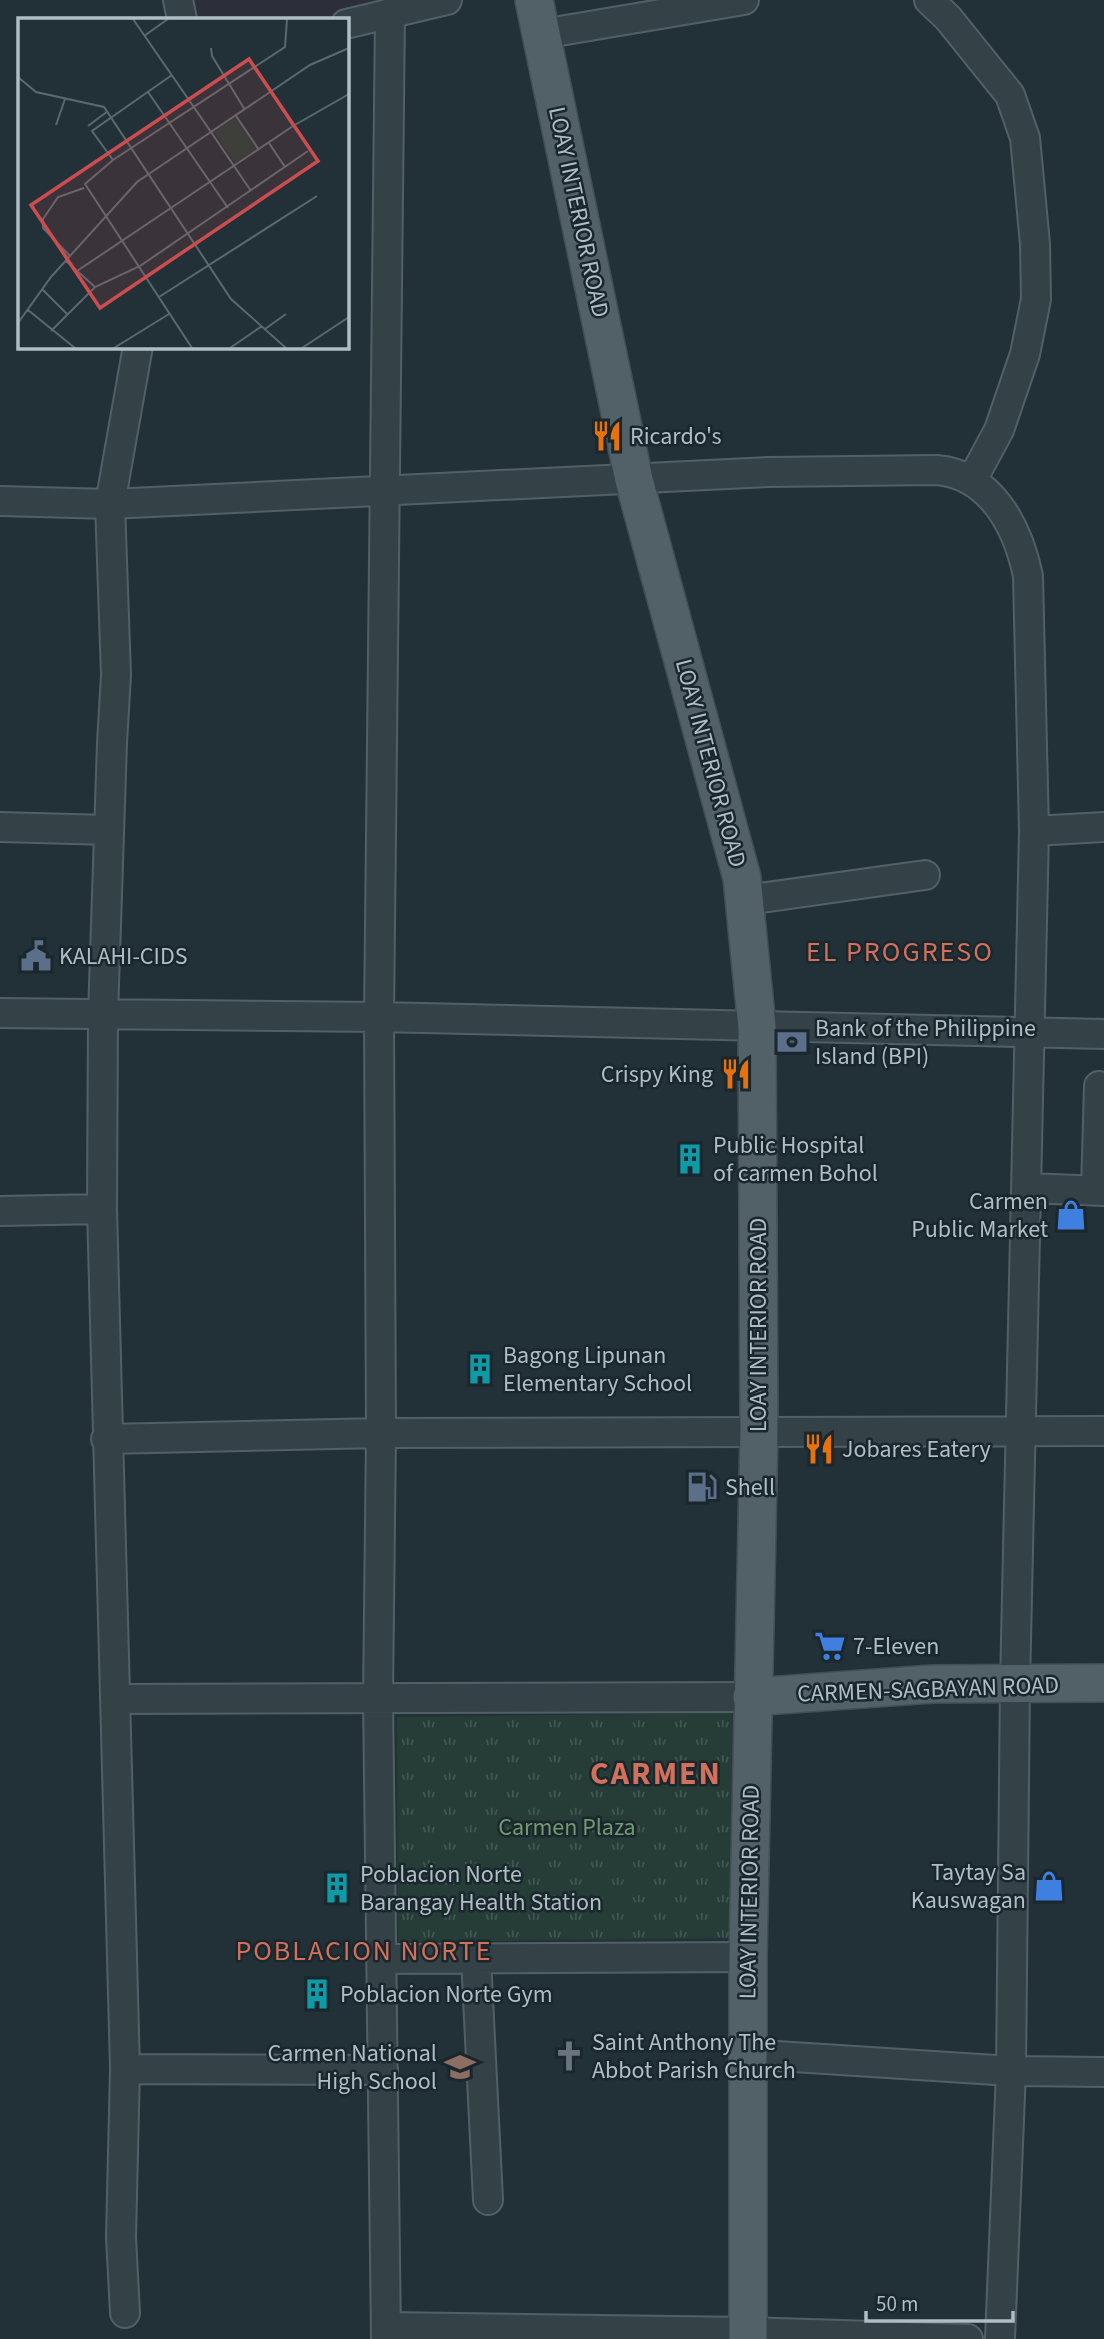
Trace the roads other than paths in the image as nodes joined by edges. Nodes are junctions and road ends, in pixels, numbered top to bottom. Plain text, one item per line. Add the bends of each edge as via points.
1 (178, 0) edge
2 (447, 0) edge
3 (744, 0) edge
4 (929, 0) edge
5 (390, 13) junction
6 (538, 17) edge
7 (182, 18) edge
8 (348, 24) edge
9 (138, 348) edge
10 (634, 480) junction
11 (971, 480) junction
12 (386, 490) junction
13 (0, 501) edge
14 (110, 504) junction
15 (0, 827) edge
16 (1104, 827) edge
17 (109, 830) junction
18 (1034, 831) junction
19 (925, 875) dead end
20 (746, 900) junction
21 (0, 1013) edge
22 (103, 1015) junction
23 (379, 1017) junction
24 (757, 1027) junction
25 (1030, 1031) junction
26 (1104, 1034) edge
27 (1099, 1086) dead end
28 (1027, 1188) junction
29 (1100, 1190) edge
30 (102, 1209) junction
31 (0, 1211) edge
32 (759, 1431) junction
33 (1104, 1431) edge
34 (1021, 1432) junction
35 (381, 1433) junction
36 (106, 1439) junction
37 (1104, 1683) edge
38 (1016, 1685) junction
39 (378, 1697) junction
40 (752, 1698) junction
41 (115, 1699) junction
42 (748, 1957) junction
43 (476, 1958) junction
44 (382, 1959) junction
45 (747, 2054) junction
46 (125, 2069) junction
47 (383, 2070) junction
48 (1011, 2071) junction
49 (1104, 2072) edge
50 (488, 2200) dead end
51 (125, 2314) dead end
52 (386, 2333) edge
53 (748, 2336) edge
54 (968, 2339) edge
55 (1000, 2339) edge

1 - 7 street
2 - 5 street
3 - 6 street
4 - 11 street via 1010,95 1025,138 1035,244 1036,299 1025,354 999,430
5 - 8 street
5 - 12 street
6 - 10 main road, LOAY INTERIOR ROAD
9 - 14 street
10 - 11 street via 768,472 937,470
10 - 12 street
10 - 20 main road, LOAY INTERIOR ROAD
11 - 18 street via 1004,514 1021,544 1028,576
12 - 14 street
12 - 23 street
13 - 14 street
14 - 17 street via 116,675
15 - 17 street
16 - 18 street
17 - 22 street
18 - 25 street
19 - 20 street
20 - 24 main road, LOAY INTERIOR ROAD
21 - 22 street
22 - 23 street
22 - 30 street
23 - 24 street
23 - 35 street
24 - 25 street
24 - 32 main road, LOAY INTERIOR ROAD
25 - 26 street
25 - 28 street
27 - 29 street
28 - 29 street
28 - 34 street
30 - 31 street
30 - 36 street
32 - 34 street
32 - 35 street
32 - 40 main road, LOAY INTERIOR ROAD
33 - 34 street
34 - 38 street
35 - 36 street
35 - 39 street
36 - 41 street
37 - 38 main road, CARMEN-SAGBAYAN ROAD
38 - 40 main road, CARMEN-SAGBAYAN ROAD via 932,1685
38 - 48 street
39 - 40 street
39 - 41 street
39 - 44 street
40 - 42 main road, LOAY INTERIOR ROAD
41 - 46 street
42 - 43 street
42 - 45 main road, LOAY INTERIOR ROAD
43 - 44 street
43 - 50 street
44 - 47 street
45 - 48 street
45 - 53 main road, LOAY INTERIOR ROAD
46 - 47 street
46 - 51 street via 121,2237
47 - 52 street
48 - 49 street
48 - 55 street
52 - 53 street
53 - 54 street

